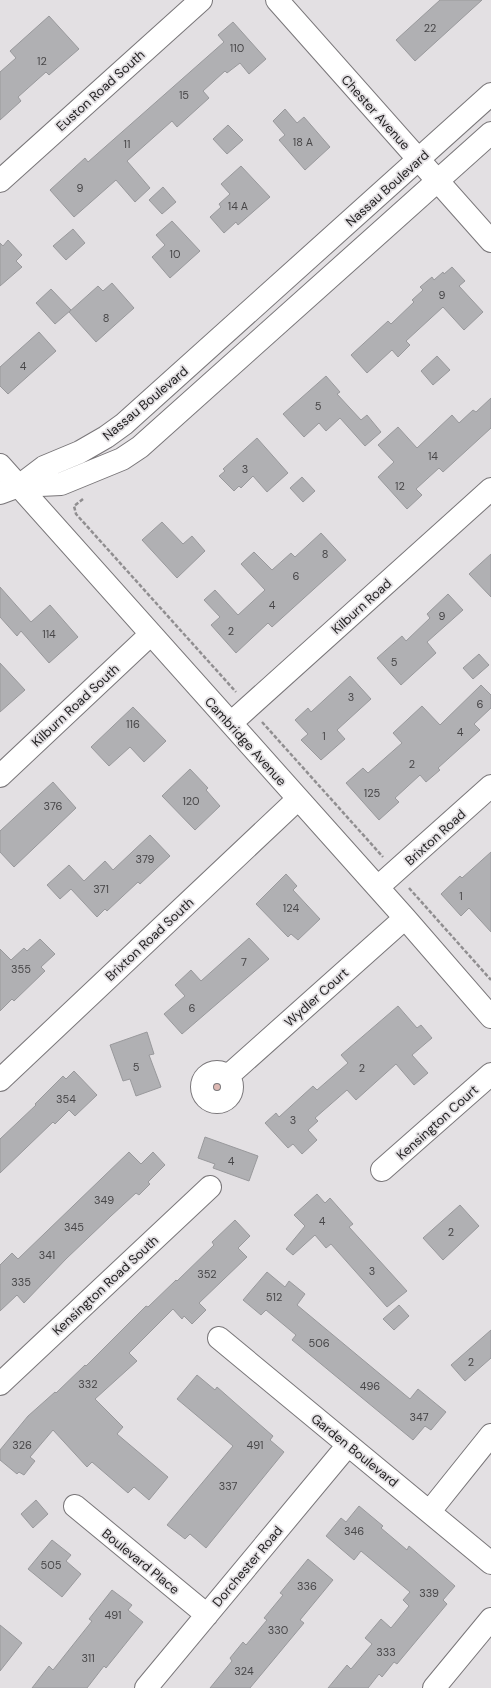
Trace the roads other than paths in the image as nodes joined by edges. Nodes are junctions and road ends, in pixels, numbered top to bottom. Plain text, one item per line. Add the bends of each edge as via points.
1 (201, 0) edge
2 (277, 0) edge
3 (491, 94) edge
4 (491, 133) edge
5 (418, 159) junction
6 (0, 181) edge
7 (438, 181) junction
8 (491, 241) edge
9 (0, 465) edge
10 (9, 489) edge
11 (491, 489) edge
12 (151, 634) junction
13 (231, 723) junction
14 (0, 776) edge
15 (491, 786) edge
16 (298, 799) junction
17 (378, 887) junction
18 (405, 918) junction
19 (491, 1017) edge
20 (491, 1074) edge
21 (228, 1076) dead end
22 (0, 1080) edge
23 (382, 1170) dead end
24 (210, 1187) dead end
25 (219, 1338) dead end
26 (0, 1384) edge
27 (491, 1435) edge
28 (348, 1445) junction
29 (75, 1506) dead end
30 (430, 1511) junction
31 (491, 1563) edge
32 (207, 1615) junction
33 (491, 1620) edge
34 (146, 1688) edge
35 (434, 1688) edge

1 - 6 street, Euston Road South
2 - 5 street, Chester Avenue
3 - 5 street, Nassau Boulevard
4 - 7 street
5 - 7 street, Chester Avenue
5 - 10 street, Nassau Boulevard via 124,424 80,452 44,467
7 - 8 street, Chester Avenue
7 - 10 street via 140,447 122,459 61,484
9 - 10 street, Cambridge Avenue
10 - 12 street, Cambridge Avenue
11 - 13 street, Kilburn Road
12 - 13 street, Cambridge Avenue
12 - 14 street, Kilburn Road South
13 - 16 street, Cambridge Avenue
15 - 17 street, Brixton Road
16 - 17 street, Cambridge Avenue
16 - 22 street, Brixton Road South
17 - 18 street, Cambridge Avenue
18 - 19 street, Cambridge Avenue
18 - 21 street, Wydler Court
20 - 23 street, Kensington Court
24 - 26 street, Kensington Road South
25 - 28 street, Garden Boulevard
27 - 30 street
28 - 30 street, Garden Boulevard
28 - 32 street, Dorchester Road
29 - 32 street, Boulevard Place
30 - 31 street, Garden Boulevard
32 - 34 street, Dorchester Road
33 - 35 street

